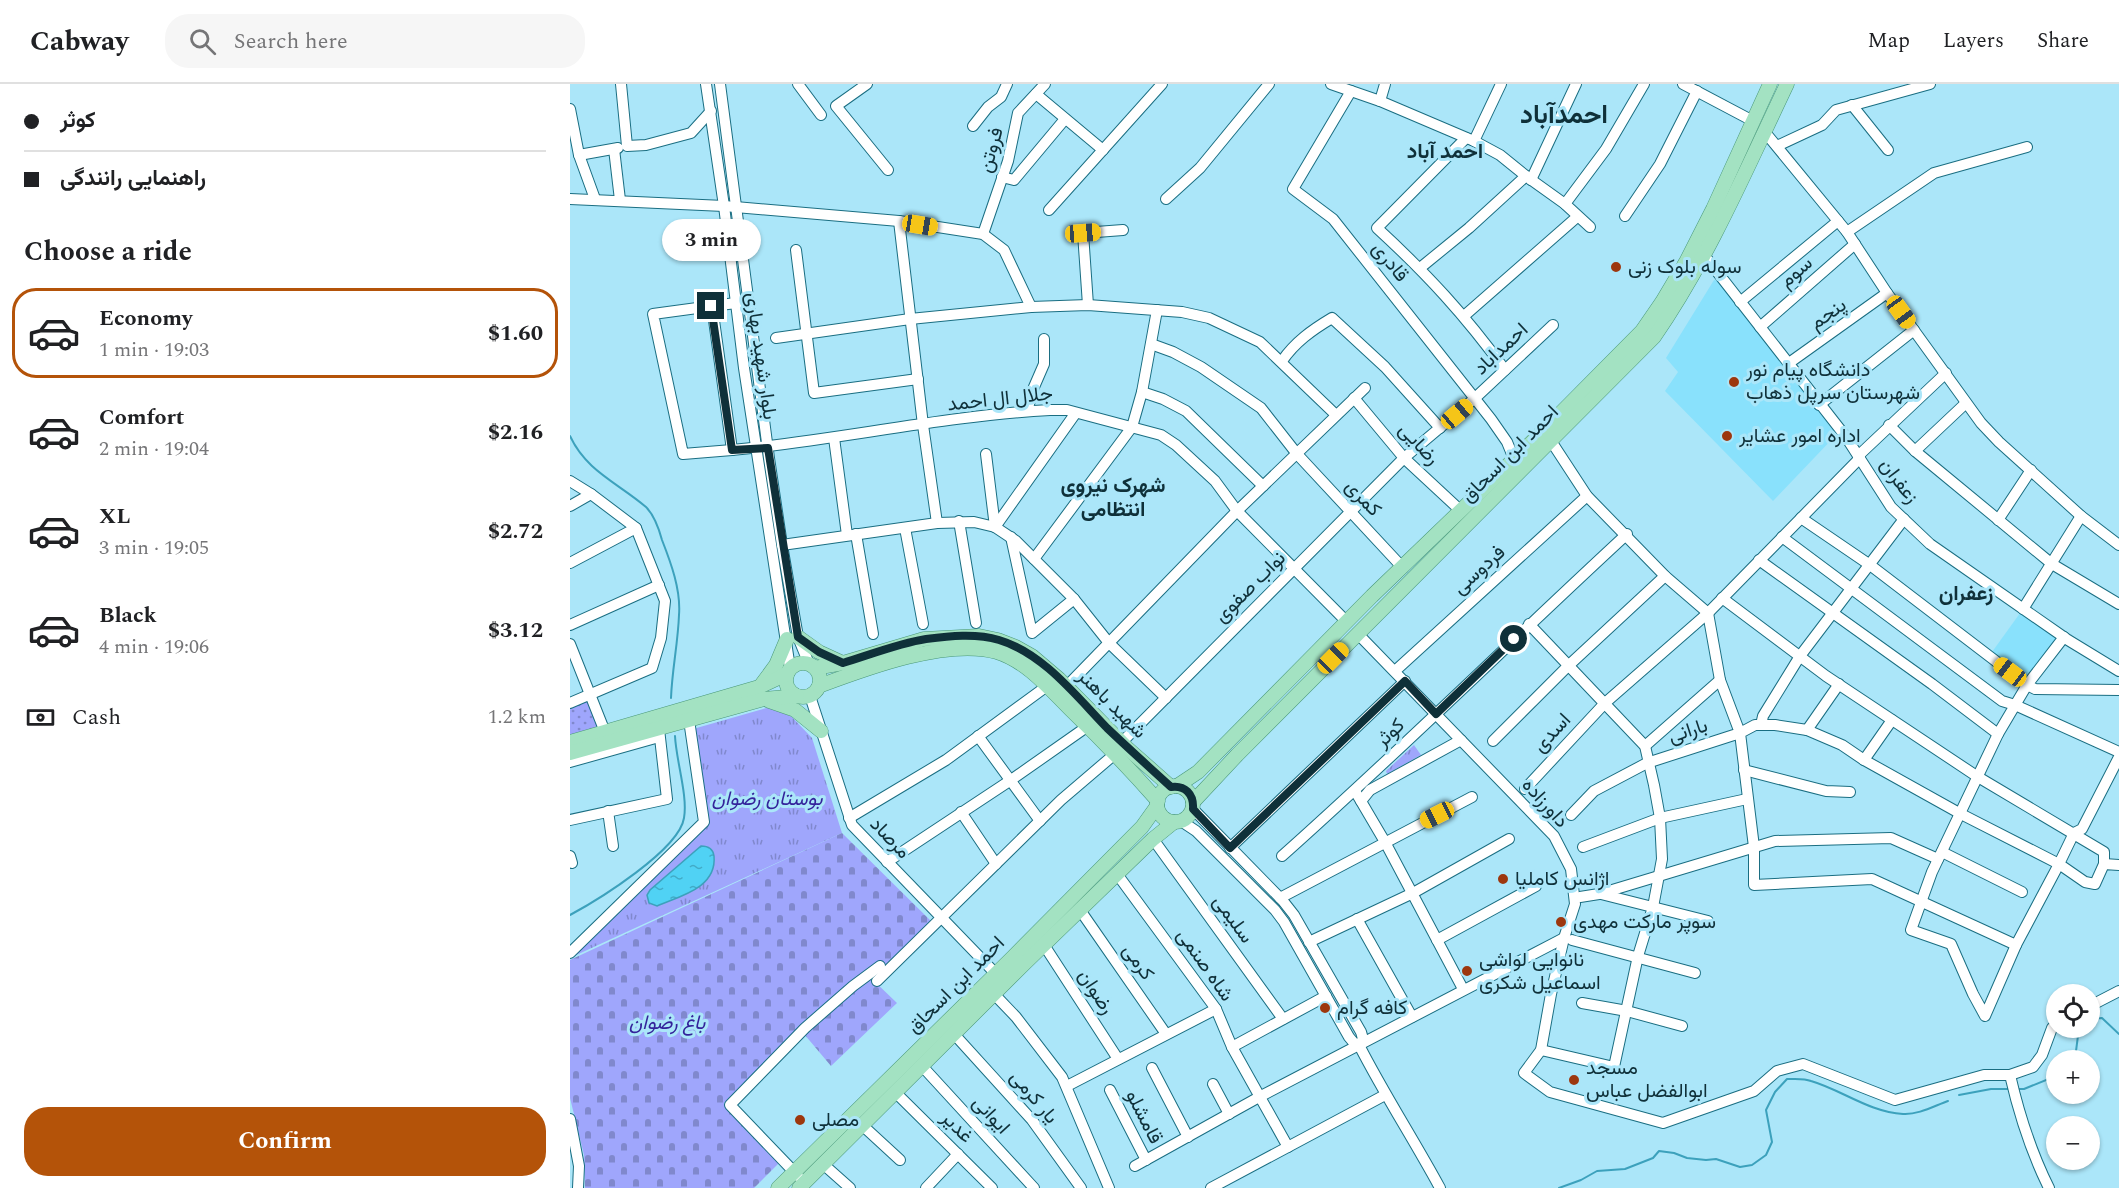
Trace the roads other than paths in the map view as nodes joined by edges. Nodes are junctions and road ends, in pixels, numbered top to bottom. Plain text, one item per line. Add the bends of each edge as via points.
1 (621, 84) edge
2 (706, 84) edge
3 (720, 84) edge
4 (798, 84) edge
5 (867, 84) edge
6 (1045, 84) edge
7 (1162, 84) edge
8 (1269, 84) edge
9 (1331, 84) edge
10 (1385, 84) edge
11 (1501, 84) edge
12 (1576, 84) edge
13 (1644, 84) edge
14 (1683, 84) edge
15 (1770, 84) edge
16 (1786, 84) edge
17 (1930, 84) edge
18 (1004, 85) edge
19 (1351, 91) junction
20 (1697, 91) junction
21 (1036, 94) junction
22 (1380, 101) junction
23 (1852, 105) junction
24 (570, 109) edge
25 (723, 110) junction
26 (709, 111) junction
27 (821, 115) dead end
28 (1065, 119) junction
29 (1753, 121) junction
30 (973, 126) dead end
31 (1764, 131) junction
32 (1470, 140) junction
33 (627, 146) junction
34 (1777, 146) junction
35 (2027, 147) dead end
36 (614, 149) junction
37 (1103, 150) junction
38 (1888, 150) dead end
39 (579, 155) junction
40 (888, 170) dead end
41 (1002, 177) junction
42 (1529, 178) junction
43 (570, 199) edge
44 (1166, 199) dead end
45 (595, 200) junction
46 (620, 200) junction
47 (1565, 204) junction
48 (724, 206) junction
49 (737, 207) junction
50 (1049, 210) dead end
51 (1625, 216) dead end
52 (1577, 217) junction
53 (899, 221) junction
54 (1838, 221) junction
55 (1590, 227) dead end
56 (1123, 230) dead end
57 (1847, 232) junction
58 (983, 234) junction
59 (1855, 244) junction
60 (796, 250) dead end
61 (1704, 255) junction
62 (1420, 268) junction
63 (1887, 293) junction
64 (1740, 302) junction
65 (736, 303) junction
66 (1088, 305) junction
67 (711, 306) junction
68 (1031, 307) junction
69 (1157, 310) junction
70 (1464, 316) junction
71 (910, 319) junction
72 (1553, 325) dead end
73 (1760, 327) junction
74 (1914, 330) junction
75 (806, 334) junction
76 (776, 339) dead end
77 (1044, 339) dead end
78 (1151, 344) junction
79 (1282, 361) junction
80 (1789, 363) junction
81 (1505, 370) junction
82 (1946, 373) junction
83 (918, 379) junction
84 (1365, 388) dead end
85 (1142, 392) junction
86 (1354, 398) junction
87 (1474, 399) junction
88 (1966, 403) junction
89 (1819, 405) junction
90 (1027, 411) junction
91 (1075, 414) junction
92 (1336, 416) junction
93 (923, 425) junction
94 (1889, 425) junction
95 (1132, 427) junction
96 (1440, 428) junction
97 (834, 438) junction
98 (1543, 443) junction
99 (756, 448) junction
100 (768, 448) junction
101 (732, 450) junction
102 (1915, 451) junction
103 (986, 454) dead end
104 (1296, 454) junction
105 (1859, 457) junction
106 (1404, 458) junction
107 (1518, 464) junction
108 (2031, 470) junction
109 (570, 481) edge
110 (1263, 486) junction
111 (591, 494) junction
112 (1587, 496) junction
113 (570, 506) edge
114 (1237, 511) junction
115 (1461, 511) junction
116 (1352, 512) junction
117 (2081, 516) junction
118 (1801, 518) junction
119 (1904, 519) junction
120 (1998, 520) junction
121 (959, 521) junction
122 (937, 523) junction
123 (995, 527) junction
124 (636, 528) junction
125 (904, 528) junction
126 (1627, 534) junction
127 (851, 535) junction
128 (1011, 537) junction
129 (1782, 537) junction
130 (782, 545) junction
131 (2119, 545) edge
132 (1035, 559) junction
133 (1760, 560) junction
134 (570, 563) edge
135 (2052, 564) junction
136 (1870, 565) junction
137 (1403, 568) junction
138 (1294, 569) junction
139 (1665, 576) junction
140 (658, 585) junction
141 (1851, 589) junction
142 (1722, 598) junction
143 (1074, 599) junction
144 (2119, 604) edge
145 (2023, 609) junction
146 (1708, 613) junction
147 (1833, 613) junction
148 (1347, 622) junction
149 (976, 623) dead end
150 (923, 624) dead end
151 (1529, 624) junction
152 (570, 625) edge
153 (1357, 633) junction
154 (873, 634) dead end
155 (2064, 637) junction
156 (792, 638) junction
157 (1108, 643) junction
158 (570, 644) edge
159 (1800, 656) junction
160 (843, 663) junction
161 (812, 666) junction
162 (1568, 666) junction
163 (789, 671) junction
164 (1395, 671) junction
165 (2119, 671) edge
166 (1720, 680) junction
167 (1405, 681) junction
168 (1049, 682) junction
169 (1839, 684) junction
170 (2027, 685) junction
171 (2119, 690) edge
172 (762, 693) junction
173 (808, 693) junction
174 (1066, 693) junction
175 (590, 694) junction
176 (1167, 698) junction
177 (570, 703) edge
178 (1605, 703) junction
179 (2015, 705) junction
180 (687, 714) junction
181 (1436, 714) junction
182 (1892, 720) junction
183 (1761, 725) junction
184 (1088, 726) junction
185 (658, 728) junction
186 (1807, 730) junction
187 (821, 731) junction
188 (605, 732) junction
189 (1740, 733) junction
190 (1998, 734) junction
191 (978, 736) junction
192 (1461, 740) junction
193 (1493, 741) dead end
194 (570, 742) edge
195 (1645, 746) junction
196 (1119, 748) junction
197 (2119, 752) edge
198 (570, 753) edge
199 (2119, 757) edge
200 (1864, 760) junction
201 (570, 762) edge
202 (1647, 763) junction
203 (1744, 770) junction
204 (1978, 777) junction
205 (1011, 780) junction
206 (1174, 786) junction
207 (1525, 789) dead end
208 (1850, 792) dead end
209 (1358, 796) junction
210 (1472, 797) dead end
211 (1747, 799) junction
212 (1157, 803) junction
213 (1193, 806) junction
214 (608, 811) junction
215 (961, 812) junction
216 (1961, 814) junction
217 (1571, 815) dead end
218 (849, 818) junction
219 (1660, 818) junction
220 (570, 820) edge
221 (1040, 821) junction
222 (1178, 822) junction
223 (2074, 833) junction
224 (1153, 839) junction
225 (1509, 839) dead end
226 (1385, 842) junction
227 (613, 846) dead end
228 (1754, 846) junction
229 (1583, 847) dead end
230 (1230, 848) junction
231 (1282, 856) dead end
232 (1940, 856) junction
233 (887, 862) junction
234 (996, 864) junction
235 (2060, 864) junction
236 (2104, 864) junction
237 (2119, 865) edge
238 (1117, 874) junction
239 (1659, 876) junction
240 (1536, 886) dead end
241 (2022, 892) dead end
242 (1413, 893) junction
243 (1599, 894) junction
244 (1580, 897) dead end
245 (1280, 898) junction
246 (1921, 902) junction
247 (1653, 907) junction
248 (1080, 910) junction
249 (941, 919) junction
250 (1357, 919) junction
251 (1708, 921) dead end
252 (1568, 939) junction
253 (1437, 940) junction
254 (1309, 942) junction
255 (1044, 945) junction
256 (2016, 945) junction
257 (570, 952) edge
258 (1638, 956) junction
259 (880, 966) dead end
260 (1695, 973) dead end
261 (996, 974) junction
262 (877, 981) dead end
263 (1463, 989) junction
264 (2119, 991) edge
265 (994, 994) junction
266 (1326, 996) junction
267 (2100, 1001) edge
268 (1582, 1003) dead end
269 (1216, 1009) junction
270 (1627, 1011) junction
271 (1412, 1017) junction
272 (1283, 1019) junction
273 (1682, 1026) dead end
274 (954, 1034) junction
275 (1166, 1034) junction
276 (2048, 1038) edge
277 (1359, 1045) junction
278 (1232, 1047) junction
279 (1541, 1050) junction
280 (1118, 1059) junction
281 (922, 1066) junction
282 (1152, 1068) dead end
283 (1213, 1084) dead end
284 (2012, 1084) junction
285 (1067, 1086) junction
286 (1110, 1090) dead end
287 (895, 1092) junction
288 (1385, 1095) junction
289 (1261, 1096) junction
290 (1229, 1114) junction
291 (570, 1119) edge
292 (862, 1125) junction
293 (1188, 1137) junction
294 (1288, 1147) junction
295 (958, 1154) junction
296 (900, 1160) dead end
297 (1146, 1160) junction
298 (823, 1164) junction
299 (1135, 1167) dead end
300 (794, 1172) junction
301 (802, 1185) edge
302 (578, 1188) edge
303 (778, 1188) edge
304 (850, 1188) edge
305 (926, 1188) edge
306 (992, 1188) edge
307 (1034, 1188) edge
308 (1081, 1188) edge
309 (1109, 1188) edge
310 (1211, 1188) edge
311 (1440, 1188) edge
312 (2049, 1188) edge

1 - 33 street
2 - 26 street, بلوار شهید بهاری
3 - 25 street, بلوار شهید بهاری
4 - 27 street
5 - 40 street via 836,106
6 - 21 street, فروتن
7 - 37 street
8 - 44 street via 1200,168
9 - 19 street
10 - 22 street
11 - 32 street
12 - 42 street
13 - 47 street via 1606,149
14 - 20 street
15 - 29 main road, احمد ابن اسحاق
16 - 31 main road, احمد ابن اسحاق
17 - 23 street
18 - 30 street via 1001,98
19 - 22 street
19 - 87 street, قادری via 1293,189 1333,219
20 - 29 street
20 - 51 street via 1660,164
21 - 28 street
21 - 41 street, فروتن via 1018,113
22 - 32 street
23 - 34 street via 1836,110 1822,124
23 - 38 street
24 - 39 street
25 - 26 street
25 - 49 street, بلوار شهید بهاری
26 - 33 street via 691,133
26 - 48 street, بلوار شهید بهاری
28 - 37 street
28 - 41 street via 1014,180
29 - 98 main road, احمد ابن اسحاق via 1708,219 1662,302 1642,331
31 - 34 street
31 - 61 main road, احمد ابن اسحاق
32 - 42 street via 1500,154
32 - 62 street via 1377,228
33 - 36 street
34 - 54 street
35 - 57 street via 1934,173
36 - 39 street
36 - 46 street
37 - 50 street
39 - 45 street
41 - 58 street, فروتن
42 - 47 street
42 - 62 street
43 - 45 street
45 - 46 street
46 - 48 street
47 - 52 street
48 - 49 street
48 - 65 street, بلوار شهید بهاری
49 - 53 street
49 - 100 street, بلوار شهید بهاری
52 - 55 street
52 - 70 street
53 - 58 street
53 - 71 street
54 - 57 street
54 - 64 street
56 - 66 street via 1083,233
57 - 59 street
58 - 68 street via 1004,250
59 - 63 street
59 - 73 street, سوم
60 - 75 street
61 - 64 street, زعفران
61 - 98 main road, احمد ابن اسحاق via 1654,337
62 - 70 street
63 - 74 street
63 - 80 street, پنجم
64 - 73 street, زعفران
65 - 67 street
65 - 99 street, بلوار شهید بهاری
66 - 68 street
66 - 69 street
67 - 101 street
67 - 101 street, جلال ال احمد via 653,314 683,454
68 - 71 street
69 - 78 street
69 - 79 street via 1209,318 1260,342
70 - 81 street
71 - 75 street
71 - 83 street
72 - 81 street, احمداباد
73 - 80 street, زعفران
74 - 82 street
74 - 89 street
75 - 76 street
75 - 83 street via 814,393
77 - 90 street via 1044,364
78 - 85 street
78 - 104 street, کمری via 1201,366 1261,408
79 - 92 street
79 - 96 street via 1308,333 1332,318 1385,367
80 - 89 street, زعفران
81 - 87 street, احمداباد
82 - 88 street
82 - 94 street, اسدی
83 - 93 street
84 - 86 street
85 - 95 street
85 - 110 street via 1186,411
86 - 92 street
86 - 106 street, رضایی
87 - 96 street, احمداباد
87 - 107 street, قادری
88 - 102 street
88 - 108 street via 1999,442
89 - 105 street, زعفران
90 - 91 street, جلال ال احمد via 1067,410
90 - 93 street, جلال ال احمد
91 - 95 street, جلال ال احمد
91 - 123 street
92 - 104 street
93 - 97 street, جلال ال احمد
93 - 122 street
94 - 102 street
94 - 105 street, اسدی
95 - 114 street, جلال ال احمد via 1161,435 1176,445 1215,481
95 - 132 street
96 - 106 street, نواب صفوی
97 - 100 street, جلال ال احمد
97 - 127 street
98 - 107 main road, احمد ابن اسحاق
98 - 112 street
99 - 100 street, جلال ال احمد
99 - 101 street, جلال ال احمد
99 - 156 street, بلوار شهید بهاری
100 - 130 street, بلوار شهید بهاری
102 - 120 street
103 - 123 street
104 - 110 street
104 - 116 street, کمری
105 - 118 street, اسدی
105 - 119 street, زعفران via 1891,507
106 - 115 street, رضایی
106 - 116 street, نواب صفوی
107 - 115 main road, احمد ابن اسحاق
107 - 153 main road, احمد ابن اسحاق
108 - 117 street
108 - 120 street
109 - 111 street
110 - 114 street
111 - 113 street
111 - 124 street
112 - 126 street
112 - 164 street, فردوسی
114 - 138 street, جلال ال احمد
114 - 157 street
115 - 137 main road, احمد ابن اسحاق
116 - 137 street, کمری
116 - 138 street, نواب صفوی
117 - 131 street
117 - 135 street
118 - 129 street, اسدی
118 - 136 street
119 - 136 street
119 - 145 street, زعفران via 1930,544
120 - 135 street
121 - 122 street
121 - 123 street
121 - 149 street
122 - 125 street
123 - 128 street
124 - 134 street
124 - 140 street
125 - 127 street
125 - 150 street
126 - 139 street
126 - 151 street, کوثر
127 - 130 street
127 - 154 street
128 - 132 street
128 - 143 street via 1032,633
129 - 133 street, اسدی
129 - 141 street
130 - 156 street, بلوار شهید بهاری
132 - 143 street
133 - 142 street, اسدی
133 - 147 street
135 - 144 street
135 - 145 street
136 - 141 street
136 - 170 street
137 - 148 main road, احمد ابن اسحاق
138 - 148 street, جلال ال احمد
138 - 176 street, نواب صفوی
139 - 146 street
139 - 162 street
140 - 152 street
140 - 175 street via 665,601 661,638 651,668
141 - 147 street
141 - 179 street via 2002,701
142 - 146 street, اسدی
142 - 159 street
143 - 157 street
145 - 155 street, زعفران
146 - 166 street
146 - 178 street, اسدی
147 - 159 street
147 - 190 street
148 - 206 main road, احمد ابن اسحاق via 1198,772
151 - 162 street
151 - 181 street, کوثر
153 - 164 street, داورزاده
153 - 213 main road, احمد ابن اسحاق via 1209,783
155 - 165 street, زعفران
155 - 170 street
156 - 160 main road
156 - 161 street, بلوار شهید بهاری
156 - 163 street, بلوار شهید بهاری
156 - 172 main road
157 - 174 street
157 - 176 street
158 - 175 street
159 - 169 street
159 - 183 street
160 - 161 main road, شهید باهنر
160 - 168 main road, شهید باهنر via 924,639 979,636 998,639 1032,656
161 - 163 main road via 799,663
161 - 173 main road via 819,676
162 - 178 street
162 - 193 street
163 - 172 main road, شهید باهنر
163 - 173 main road via 788,689
164 - 167 street, داورزاده
166 - 189 street
166 - 195 street
167 - 181 street, داورزاده
167 - 230 street
168 - 173 main road, شهید باهنر via 1012,658 979,649 927,652 847,676
168 - 174 main road, شهید باهنر
168 - 191 street
169 - 182 street
169 - 186 street
170 - 171 street via 2035,689
170 - 179 street
172 - 173 main road, شهید باهنر
172 - 180 main road, شهید باهنر
172 - 187 main road via 795,710
173 - 187 street, مرصاد
174 - 184 main road, شهید باهنر
174 - 196 main road, شهید باهنر
175 - 177 street
175 - 188 street
176 - 196 street, نواب صفوی
178 - 195 street
178 - 207 street, اسدی
179 - 190 street
179 - 197 street
180 - 185 main road, شهید باهنر
180 - 257 street via 704,822
181 - 192 street, داورزاده
181 - 209 street, کوثر
182 - 200 street
182 - 204 street
183 - 186 street
183 - 189 street, بارانی
184 - 196 main road, شهید باهنر
184 - 205 street
185 - 188 main road, شهید باهنر
185 - 198 main road, شهید باهنر
185 - 201 street
185 - 214 street via 668,799
186 - 200 street
187 - 218 street, مرصاد
188 - 194 main road, شهید باهنر
189 - 202 street, بارانی
189 - 203 street
190 - 204 street
191 - 205 street
191 - 218 street via 946,760
192 - 209 street
192 - 252 street, داورزاده via 1554,836 1570,869 1575,904
195 - 202 street
196 - 206 main road, شهید باهنر
196 - 212 main road, شهید باهنر
196 - 221 street, نواب صفوی
199 - 223 street via 2082,829
200 - 216 street
202 - 217 street, بارانی via 1594,791
202 - 219 street
203 - 208 street via 1826,791
203 - 211 street
204 - 216 street
204 - 223 street
205 - 215 street
205 - 221 street
206 - 212 main road via 1162,792
206 - 213 main road via 1188,791
209 - 226 street
209 - 231 street, کوثر
210 - 226 street
211 - 219 street
211 - 228 street
212 - 222 main road via 1165,819
212 - 261 main road, احمد ابن اسحاق via 1142,827
213 - 222 main road via 1190,814
213 - 230 street
214 - 220 street
214 - 227 street
215 - 233 street
215 - 234 street
216 - 232 street
216 - 235 street
218 - 233 street, مرصاد
219 - 229 street
219 - 239 street
221 - 234 street, نواب صفوی
222 - 224 main road, احمد ابن اسحاق
222 - 266 street via 1196,831 1275,910
223 - 235 street
223 - 236 street via 2104,852
224 - 238 main road, احمد ابن اسحاق
224 - 272 street, سلیمی
225 - 242 street
226 - 242 street
226 - 245 street
228 - 232 street via 1775,841 1891,838
228 - 239 street
228 - 246 street via 1754,885 1872,879
230 - 245 street
232 - 241 street
232 - 246 street
233 - 249 street, مرصاد
234 - 249 street, نواب صفوی
235 - 236 street via 2085,882 2095,884
235 - 256 street
236 - 237 street
238 - 248 main road, احمد ابن اسحاق
238 - 269 street, شاه صنمی
239 - 243 street
239 - 247 street
240 - 253 street
242 - 250 street
242 - 253 street
243 - 244 street
243 - 247 street
245 - 254 street
246 - 256 street
246 - 256 street via 1911,930 1951,944 1985,1016
247 - 251 street
247 - 258 street
248 - 255 main road, احمد ابن اسحاق
248 - 275 street, کرمی
249 - 261 street, مرصاد
249 - 262 street, نواب صفوی
250 - 254 street
250 - 271 street
252 - 258 street
252 - 263 street
252 - 279 street, داورزاده via 1551,994
253 - 263 street
254 - 277 street via 1361,1032 1363,1039
255 - 265 main road, احمد ابن اسحاق
255 - 280 street, رضوان
258 - 260 street
258 - 270 street
259 - 300 street via 805,1028 730,1105
261 - 300 main road, احمد ابن اسحاق
263 - 271 street
264 - 267 street
265 - 274 main road, احمد ابن اسحاق
265 - 285 street
266 - 272 street
266 - 277 street via 1349,1037
268 - 270 street
269 - 275 street
269 - 278 street, شاه صنمی
270 - 273 street
270 - 279 street via 1614,1066
271 - 277 street
272 - 278 street
274 - 281 main road, احمد ابن اسحاق
274 - 308 street, یار کرمی via 1032,1120
275 - 280 street
276 - 284 street via 2042,1055
277 - 288 street
277 - 289 street
278 - 289 street, شاه صنمی
279 - 284 street via 1524,1073 1550,1092 1663,1123 1754,1090 1777,1071 1803,1064 1895,1100 1984,1075
280 - 285 street
281 - 287 main road, احمد ابن اسحاق
281 - 307 street, ایوانی
282 - 293 street
283 - 290 street
284 - 312 street
285 - 309 street
286 - 297 street, قامشلو
287 - 292 main road, احمد ابن اسحاق
287 - 295 street, غدیر
288 - 294 street
288 - 311 street
289 - 290 street
289 - 294 street, شاه صنمی
290 - 293 street
291 - 302 street via 579,1166
292 - 296 street
292 - 298 main road, احمد ابن اسحاق
293 - 297 street
294 - 310 street
295 - 305 street
295 - 306 street, غدیر
297 - 299 street
298 - 301 main road, احمد ابن اسحاق
298 - 304 street
300 - 301 street
300 - 303 main road, احمد ابن اسحاق

